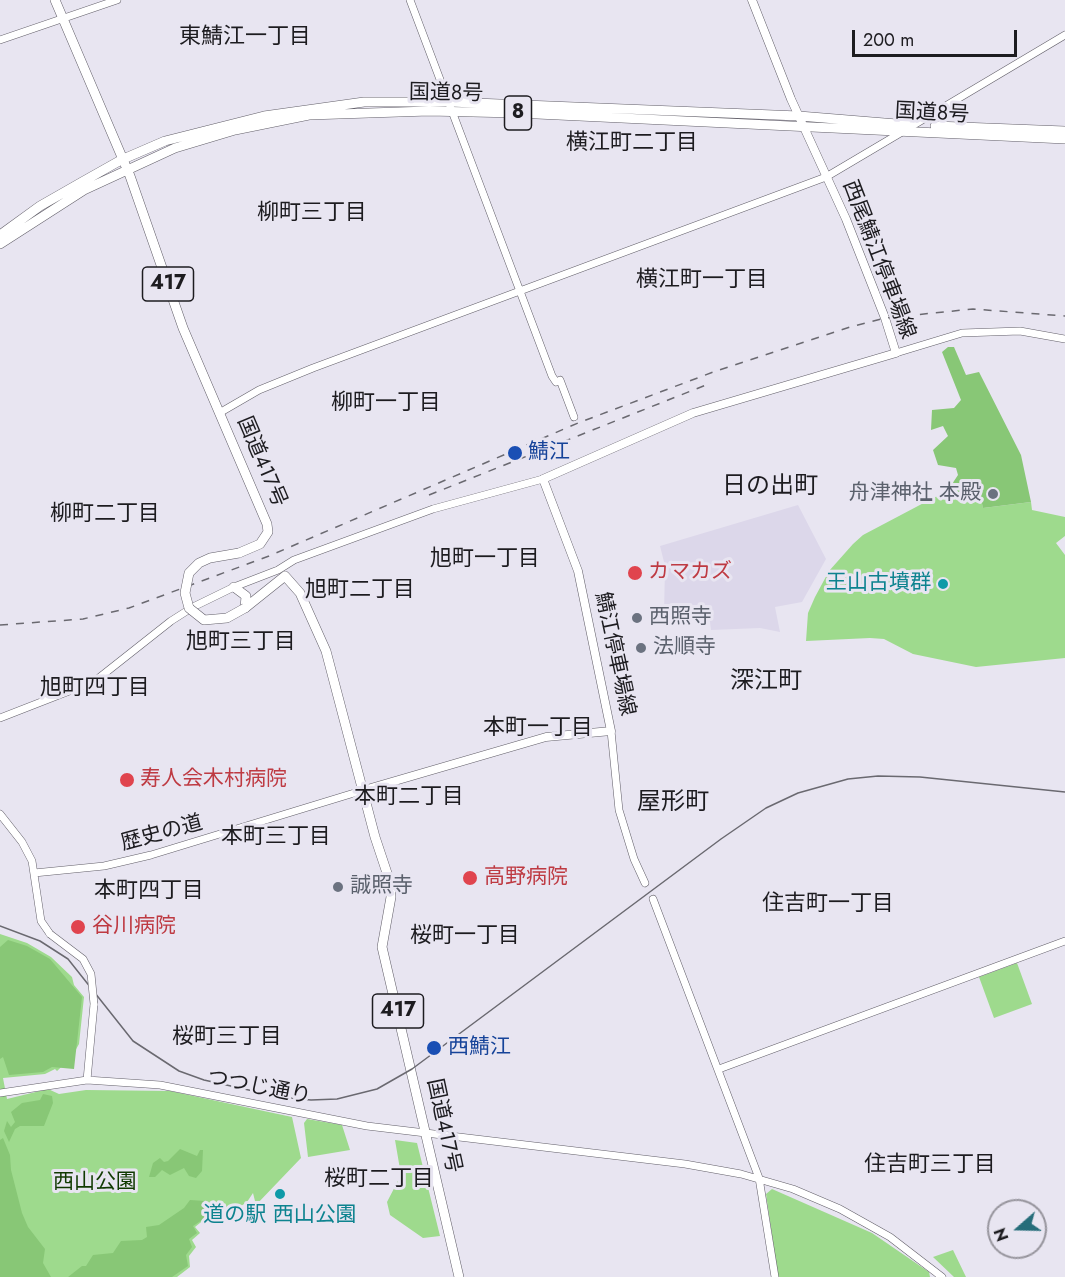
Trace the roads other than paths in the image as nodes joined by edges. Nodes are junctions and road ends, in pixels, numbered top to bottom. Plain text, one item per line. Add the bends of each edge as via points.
1 (55, 0) edge
2 (117, 0) edge
3 (410, 0) edge
4 (752, 0) edge
5 (62, 19) junction
6 (1065, 35) edge
7 (0, 40) edge
8 (452, 107) junction
9 (801, 120) junction
10 (908, 128) junction
11 (1065, 131) edge
12 (1065, 138) edge
13 (121, 160) junction
14 (126, 169) junction
15 (826, 177) junction
16 (0, 235) edge
17 (0, 244) edge
18 (519, 291) junction
19 (1065, 339) edge
20 (896, 353) junction
21 (221, 412) junction
22 (574, 417) dead end
23 (543, 479) junction
24 (282, 573) junction
25 (234, 587) junction
26 (244, 608) junction
27 (0, 718) edge
28 (611, 731) junction
29 (364, 790) junction
30 (0, 814) edge
31 (34, 873) junction
32 (645, 882) dead end
33 (653, 899) dead end
34 (1065, 941) edge
35 (719, 1069) junction
36 (87, 1080) junction
37 (0, 1093) edge
38 (424, 1133) junction
39 (759, 1178) junction
40 (459, 1277) edge
41 (775, 1277) edge
42 (942, 1277) edge

1 - 5 highway, 国道417号 / 417
2 - 5 street
3 - 8 street
4 - 9 main road, 西尾鯖江停車場線
5 - 7 street
5 - 13 highway, 国道417号 / 417
6 - 10 street
8 - 9 highway, 国道8号 / 8
8 - 13 highway, 国道8号 / 8 via 364,102 264,116 165,141
8 - 14 highway, 国道8号 / 8 via 309,115 200,140
8 - 18 street
9 - 10 highway, 国道8号 / 8
9 - 15 main road, 西尾鯖江停車場線
10 - 11 highway, 国道8号 / 8
10 - 12 highway, 国道8号 / 8
10 - 15 street
13 - 14 highway, 国道417号 / 417
13 - 16 highway, 国道8号 / 8 via 40,206
14 - 17 highway, 国道8号 / 8 via 84,190
14 - 21 highway, 国道417号 / 417 via 183,328
15 - 18 street
15 - 20 main road, 西尾鯖江停車場線
18 - 21 street via 313,368 259,390
18 - 22 street via 552,376
19 - 20 street via 1020,331 962,333
20 - 23 main road, 西尾鯖江停車場線 via 701,410
21 - 26 highway, 国道417号 / 417, bridge via 268,532 260,544 199,563 189,573 185,593 189,608 204,620 227,618
23 - 24 street via 433,509 329,546 294,560
23 - 28 main road, 鯖江停車場線 via 578,572
24 - 25 street
24 - 26 highway, 国道417号 / 417
24 - 29 highway, 国道417号 / 417 via 300,593 326,651
25 - 26 highway via 246,596
25 - 27 street via 171,621 102,677
28 - 29 main road, 鯖江停車場線 via 546,737
28 - 32 street via 618,810
29 - 31 street, 歴史の道 via 151,855 104,866
29 - 38 highway, 国道417号 / 417 via 393,888 382,947
30 - 31 street via 22,842
31 - 36 street, bridge via 41,921 50,934 83,959 91,974 94,1004
33 - 35 street
34 - 35 street
35 - 39 street
36 - 37 street, つつじ通り
36 - 38 street, つつじ通り via 160,1085 343,1122
38 - 39 street, つつじ通り via 685,1164
38 - 40 highway, 国道417号 / 417
39 - 41 street
39 - 42 street, つつじ通り via 840,1209 890,1237

